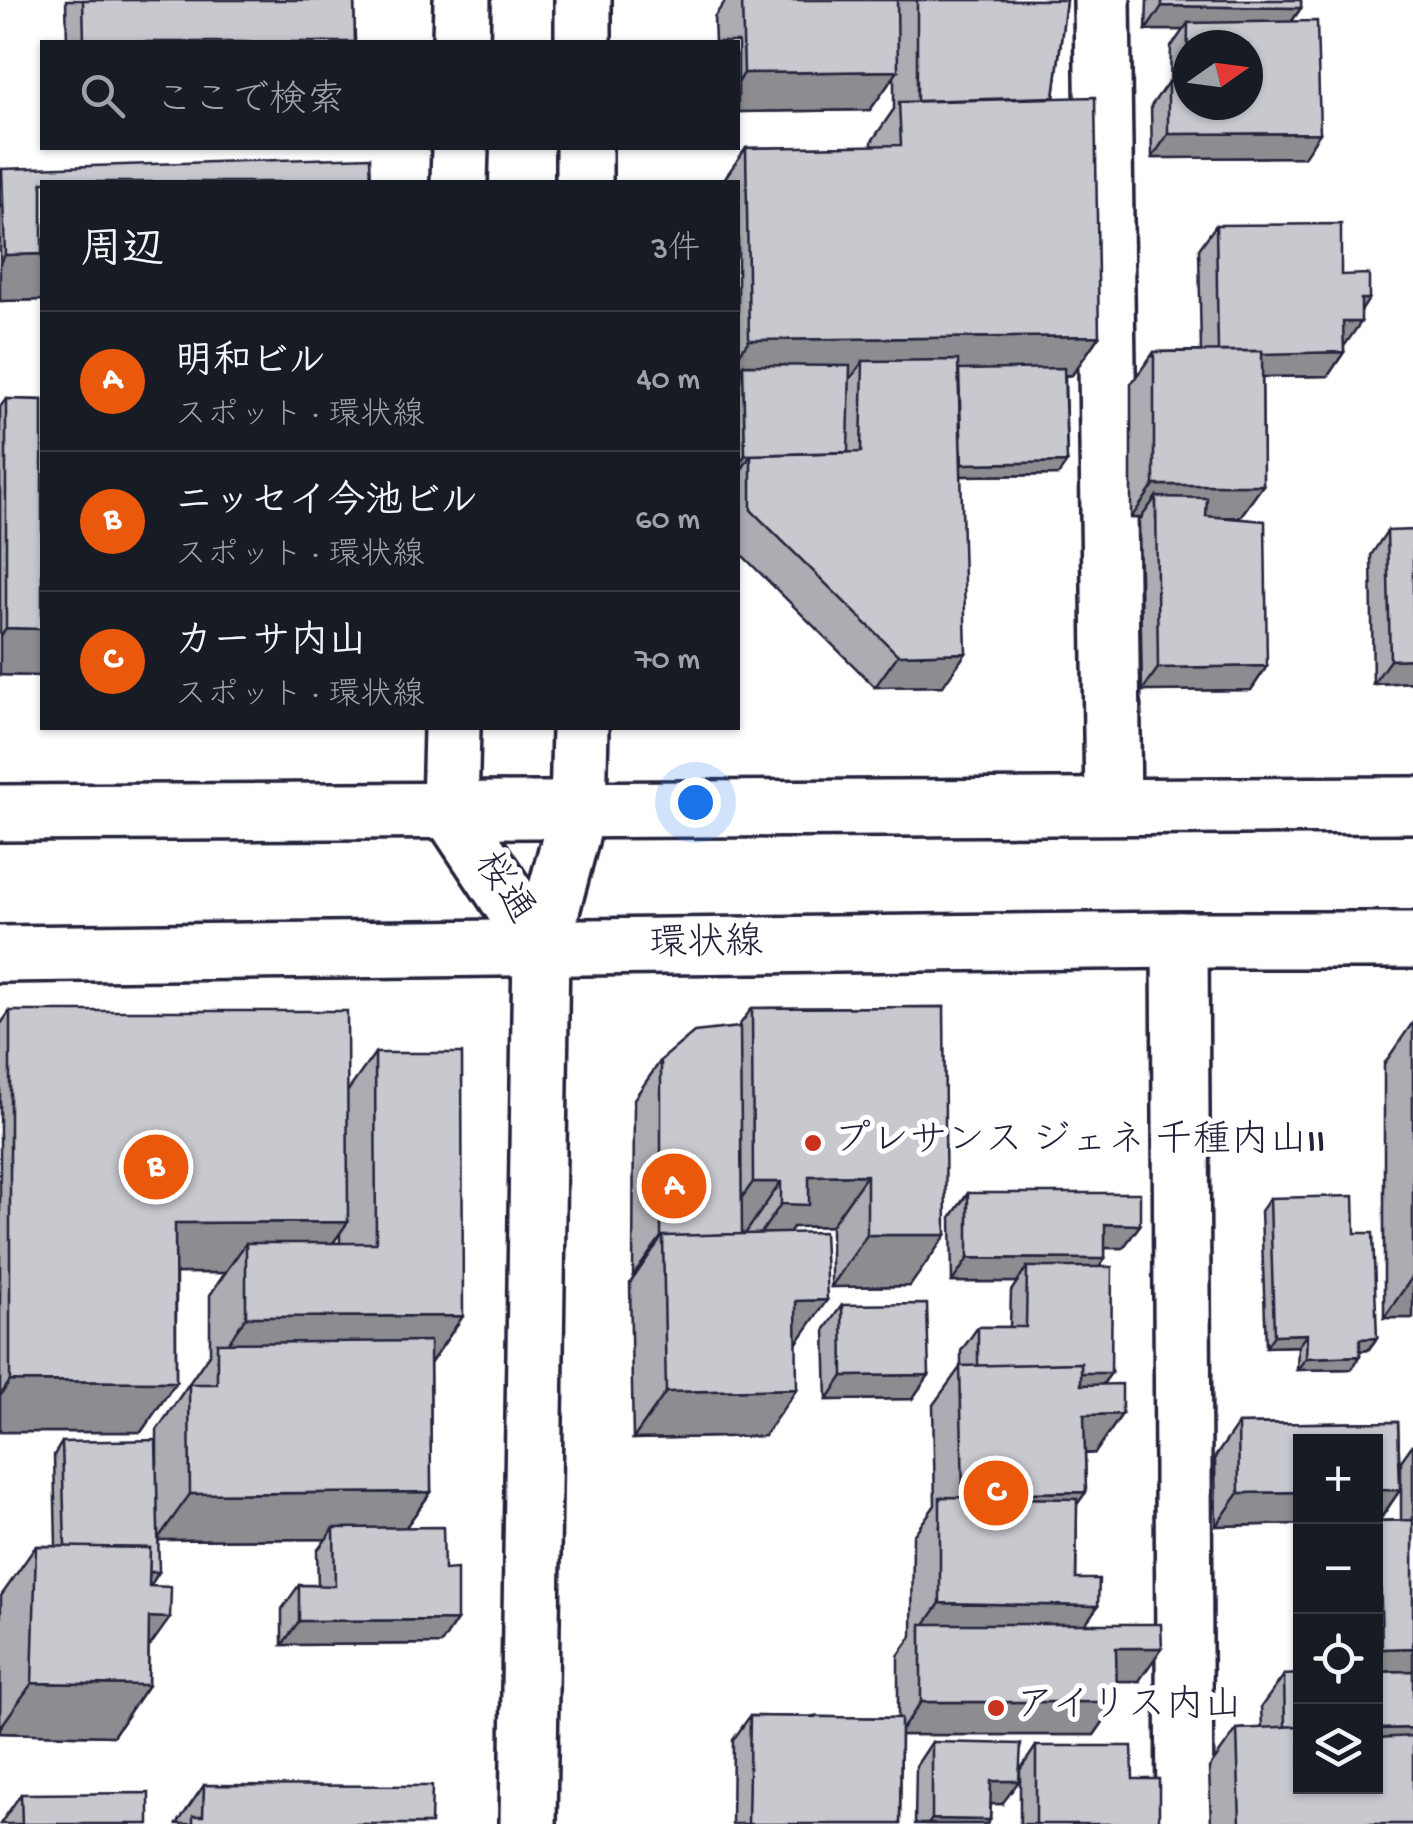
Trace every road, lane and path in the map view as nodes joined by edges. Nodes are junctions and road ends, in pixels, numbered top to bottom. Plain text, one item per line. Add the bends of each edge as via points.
1 (462, 0) edge
2 (583, 0) edge
3 (1102, 0) edge
4 (462, 40) edge
5 (583, 40) edge
6 (460, 150) edge
7 (584, 150) edge
8 (460, 180) edge
9 (584, 180) edge
10 (452, 730) edge
11 (580, 730) edge
12 (1413, 804) edge
13 (1114, 806) junction
14 (578, 810) junction
15 (450, 811) junction
16 (0, 814) edge
17 (1180, 940) junction
18 (1413, 940) edge
19 (540, 948) junction
20 (0, 954) edge
21 (528, 1824) edge
22 (1185, 1824) edge

1 - 4 street
2 - 5 street
3 - 13 street
6 - 8 street
7 - 9 street
10 - 15 street, 桜通
11 - 14 street, 桜通
12 - 13 street
13 - 14 street
14 - 15 street
14 - 19 street, 桜通
15 - 16 street
15 - 19 street, 桜通
17 - 18 street, 環状線
17 - 19 street, 環状線
17 - 22 street
19 - 20 street, 環状線
19 - 21 street

